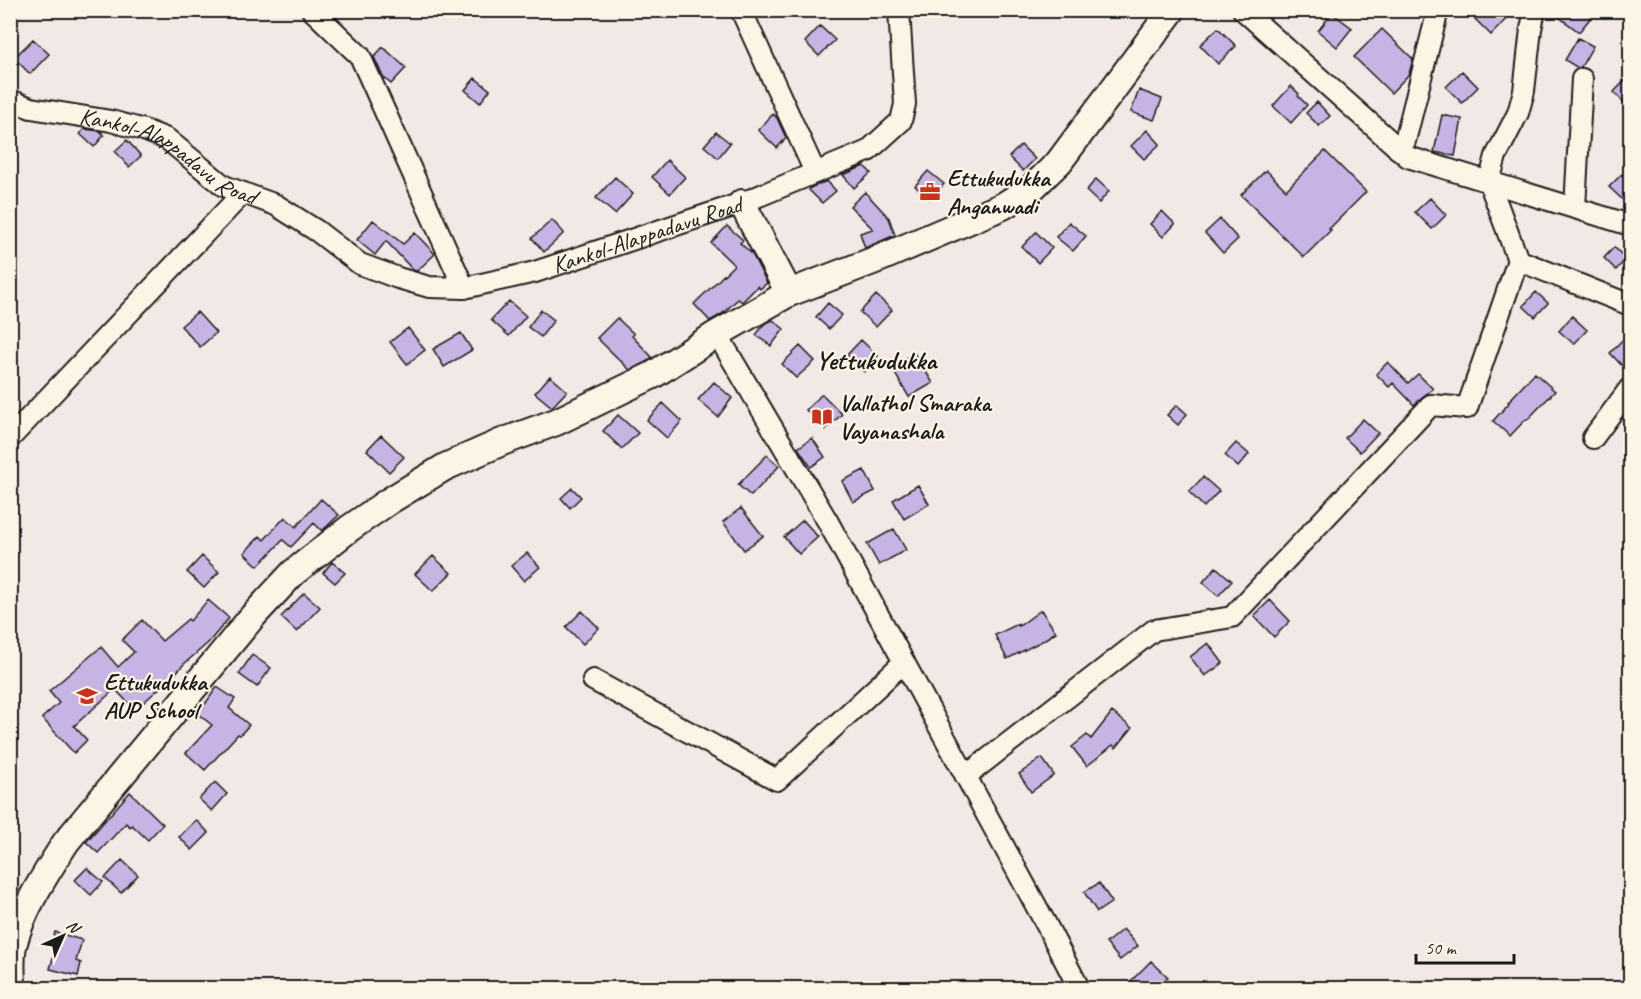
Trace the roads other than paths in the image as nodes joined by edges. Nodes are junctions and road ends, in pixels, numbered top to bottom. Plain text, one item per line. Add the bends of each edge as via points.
1 (312, 10) edge
2 (741, 10) edge
3 (899, 10) edge
4 (1172, 10) edge
5 (1243, 10) edge
6 (1438, 10) edge
7 (1535, 10) edge
8 (1582, 79) dead end
9 (10, 100) edge
10 (1398, 149) junction
11 (815, 172) junction
12 (1489, 182) junction
13 (243, 193) junction
14 (742, 203) junction
15 (1575, 208) junction
16 (1630, 225) edge
17 (1518, 260) junction
18 (464, 288) junction
19 (789, 293) junction
20 (1630, 305) edge
21 (717, 334) junction
22 (1630, 388) edge
23 (10, 438) edge
24 (1593, 438) dead end
25 (904, 662) junction
26 (593, 680) dead end
27 (966, 776) junction
28 (17, 919) edge
29 (12, 988) edge
30 (1079, 988) edge

1 - 18 street via 360,56
2 - 11 street
3 - 11 street via 905,104 901,121 868,151
4 - 19 main road via 1059,162 1032,188 1004,206
5 - 10 street
6 - 10 street via 1405,141
7 - 12 street via 1524,91
8 - 15 street
9 - 13 street, Kankol-Alappadavu Road via 31,108 144,130 167,139 224,186
10 - 12 street via 1408,158
11 - 14 street
12 - 15 street
12 - 17 street
13 - 18 street, Kankol-Alappadavu Road via 276,205 360,264 429,287
13 - 23 street
14 - 18 street, Kankol-Alappadavu Road via 535,272
14 - 19 main road, Kankol-Alappadavu Road
15 - 16 street
17 - 20 street
17 - 27 street via 1467,408 1431,405 1232,617 1155,630
19 - 21 main road
21 - 25 street via 828,522
21 - 28 main road via 654,375 556,422 445,467 379,508 293,573 66,842
22 - 24 street
25 - 26 street via 777,780
25 - 27 street
27 - 30 street
28 - 29 main road

